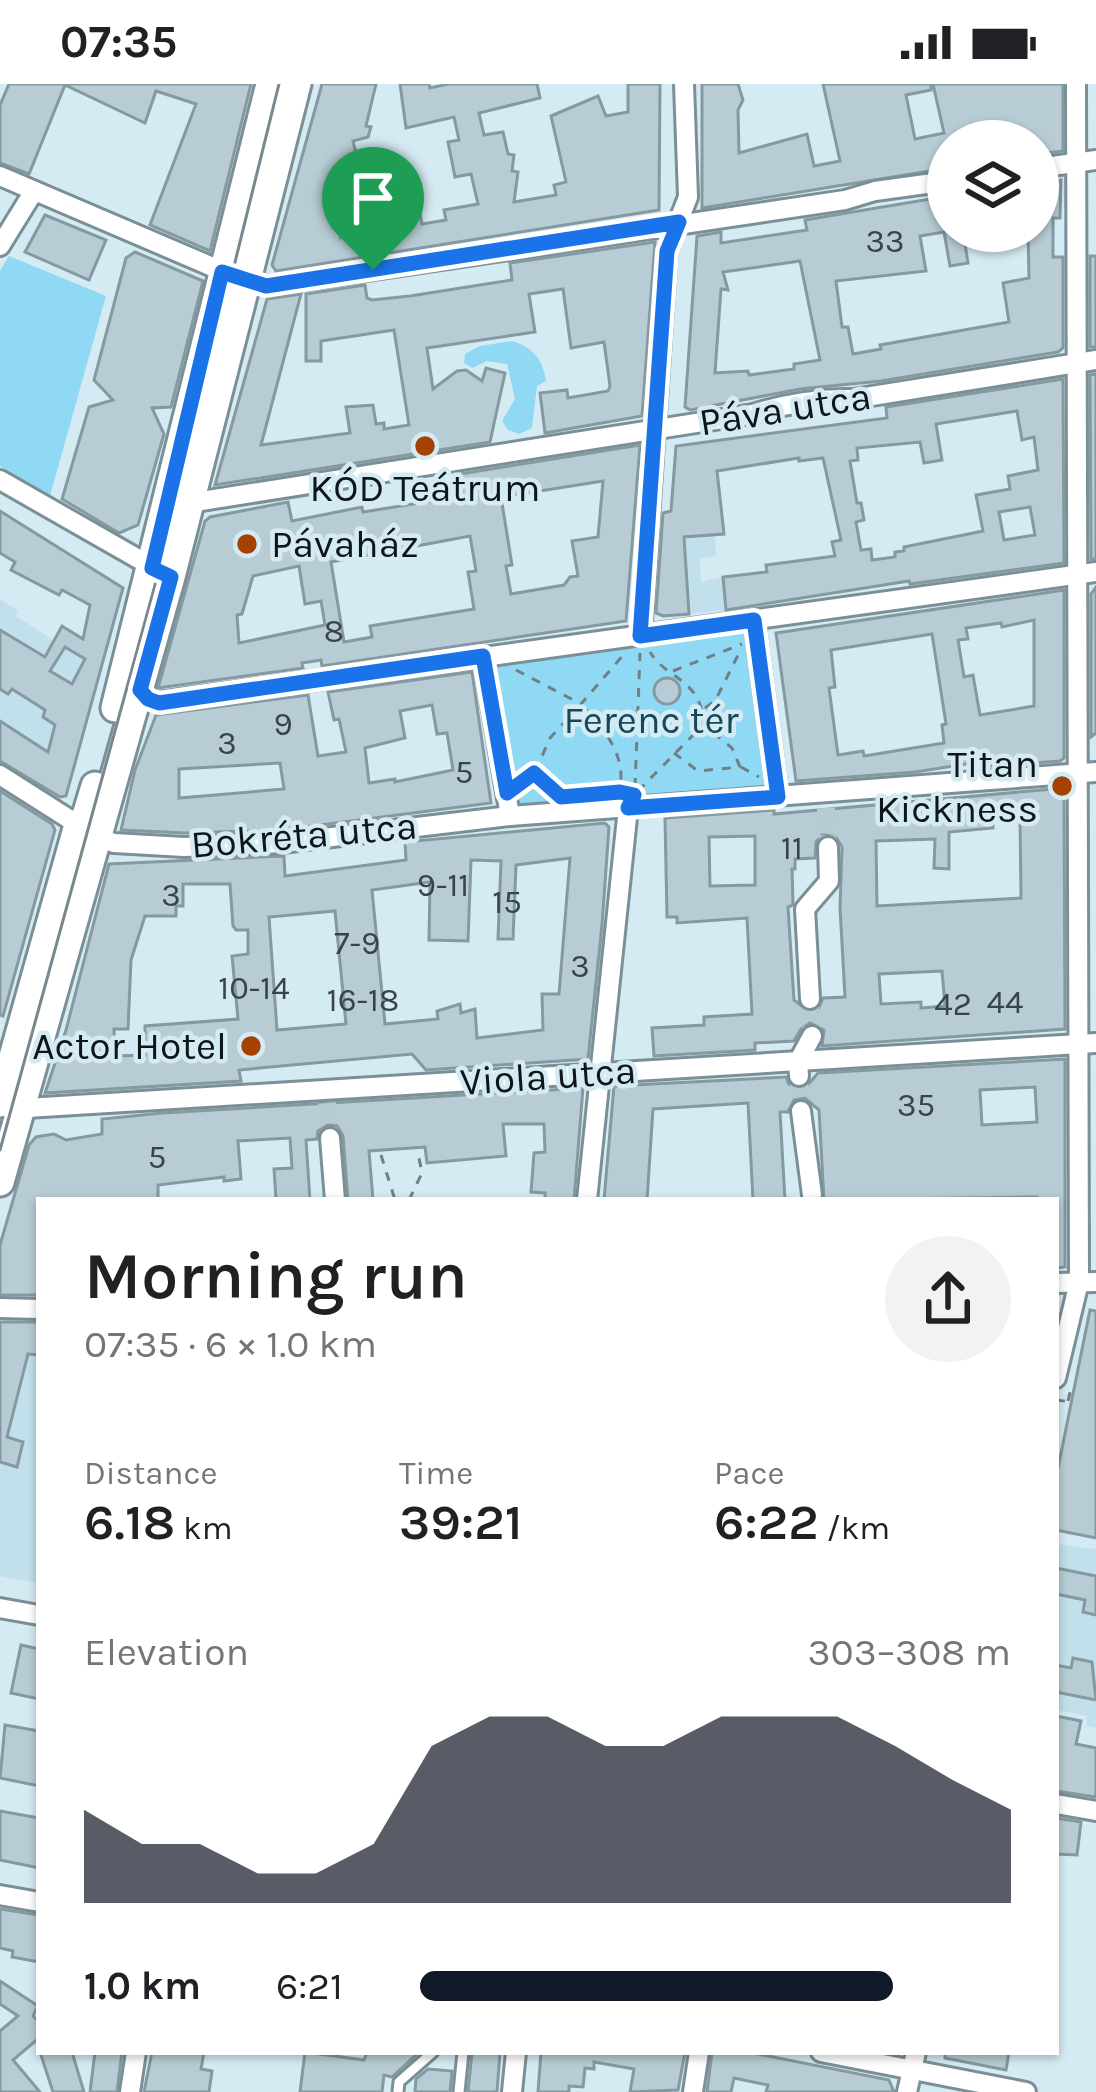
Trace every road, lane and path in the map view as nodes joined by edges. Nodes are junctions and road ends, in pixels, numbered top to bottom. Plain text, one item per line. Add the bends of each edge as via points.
1 (271, 84) edge
2 (297, 84) edge
3 (684, 84) edge
4 (1076, 84) edge
5 (1086, 161) edge
6 (0, 176) edge
7 (927, 185) edge
8 (34, 191) junction
9 (679, 222) junction
10 (0, 246) edge
11 (234, 276) junction
12 (1087, 362) edge
13 (656, 430) junction
14 (0, 480) edge
15 (189, 503) junction
16 (1087, 573) edge
17 (168, 584) junction
18 (754, 620) junction
19 (744, 643) junction
20 (639, 645) junction
21 (483, 656) junction
22 (509, 667) dead end
23 (671, 671) junction
24 (137, 676) junction
25 (581, 704) junction
26 (703, 709) junction
27 (703, 724) junction
28 (674, 753) junction
29 (1087, 772) edge
30 (534, 773) junction
31 (0, 775) edge
32 (507, 793) junction
33 (561, 797) dead end
34 (778, 797) junction
35 (628, 798) junction
36 (510, 816) junction
37 (88, 826) junction
38 (828, 847) tunnel mouth
39 (810, 999) tunnel mouth
40 (812, 1036) tunnel mouth
41 (1089, 1043) edge
42 (798, 1069) junction
43 (599, 1072) junction
44 (7, 1107) edge
45 (801, 1111) tunnel mouth
46 (330, 1138) tunnel mouth
47 (418, 1153) dead end
48 (381, 1155) dead end
49 (0, 1182) edge
50 (812, 1195) dead end
51 (335, 1197) edge
52 (394, 1197) edge
53 (410, 1197) edge
54 (587, 1197) edge
55 (1087, 1282) edge
56 (0, 1308) edge
57 (36, 1309) edge
58 (1064, 1382) edge
59 (1059, 1400) edge
60 (0, 1608) edge
61 (36, 1614) edge
62 (1059, 1805) edge
63 (1096, 1811) edge
64 (0, 1895) edge
65 (36, 1901) edge
66 (136, 2055) edge
67 (430, 2055) edge
68 (463, 2055) edge
69 (516, 2055) edge
70 (699, 2055) edge
71 (827, 2055) edge
72 (914, 2061) edge
73 (130, 2092) edge
74 (398, 2092) edge
75 (459, 2092) edge
76 (512, 2092) edge
77 (693, 2092) edge
78 (907, 2092) edge
79 (1026, 2092) edge

1 - 11 street
2 - 11 street
3 - 9 street via 688,197
4 - 5 street
5 - 12 street
6 - 8 street
7 - 9 street
8 - 10 street
8 - 11 street
9 - 11 street via 266,286
9 - 13 street via 667,251
11 - 15 street
11 - 17 street
12 - 13 street, Páva utca
12 - 16 street
13 - 15 street, Páva utca
13 - 20 street
14 - 17 street
15 - 17 street
16 - 18 street
16 - 29 street
17 - 24 street via 124,664
18 - 19 path
18 - 20 street
18 - 34 street
19 - 23 path
19 - 26 path
20 - 21 street
20 - 23 path
20 - 25 path
20 - 35 path
21 - 24 street via 159,703 148,699
21 - 32 street
22 - 25 path
23 - 26 path
24 - 37 street
25 - 30 path via 550,738
25 - 35 path via 610,737
26 - 27 path
27 - 28 path
27 - 28 path via 740,766 698,771
28 - 35 path
29 - 34 street via 826,801
29 - 41 street
30 - 32 path
30 - 33 path
31 - 37 street
32 - 36 street
34 - 35 street
35 - 36 street
35 - 43 street
36 - 37 street, Bokréta utca via 184,847 114,844
37 - 44 street
38 - 39 street via 829,881 805,909
40 - 42 street
41 - 42 street, Viola utca
41 - 55 street
42 - 43 street, Viola utca
43 - 44 street, Viola utca via 326,1096
43 - 54 street
44 - 49 street
45 - 50 street
46 - 51 street
47 - 53 path via 422,1173
48 - 52 path
55 - 58 street
56 - 57 street
58 - 59 path via 1070,1402
60 - 61 street
62 - 63 street
64 - 65 street
66 - 73 street
67 - 74 lane
68 - 75 lane
69 - 76 street
70 - 77 street
71 - 72 street via 854,2066
72 - 78 street
72 - 79 street

